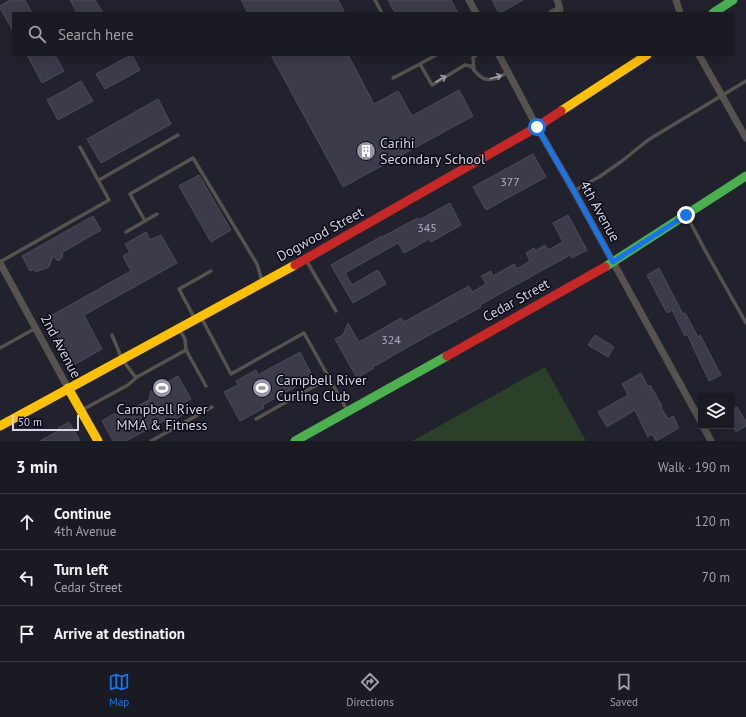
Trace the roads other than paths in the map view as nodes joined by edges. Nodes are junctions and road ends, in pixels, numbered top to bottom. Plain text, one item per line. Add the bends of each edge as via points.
1 (375, 0) edge
2 (469, 0) edge
3 (557, 0) edge
4 (676, 0) edge
5 (733, 0) edge
6 (381, 12) edge
7 (475, 12) edge
8 (554, 12) edge
9 (680, 12) edge
10 (715, 12) edge
11 (434, 56) edge
12 (475, 56) edge
13 (500, 56) edge
14 (646, 56) edge
15 (700, 56) edge
16 (420, 64) junction
17 (474, 70) junction
18 (508, 72) junction
19 (394, 78) dead end
20 (746, 81) edge
21 (722, 95) junction
22 (537, 127) junction
23 (178, 135) dead end
24 (746, 138) edge
25 (80, 146) dead end
26 (746, 176) edge
27 (98, 180) junction
28 (574, 191) junction
29 (157, 214) dead end
30 (686, 215) junction
31 (145, 221) junction
32 (126, 232) dead end
33 (306, 259) junction
34 (613, 262) junction
35 (0, 263) edge
36 (211, 271) dead end
37 (262, 282) junction
38 (336, 311) dead end
39 (197, 317) junction
40 (746, 323) edge
41 (36, 328) junction
42 (178, 328) junction
43 (112, 336) dead end
44 (0, 348) edge
45 (186, 350) junction
46 (122, 359) junction
47 (136, 378) junction
48 (329, 378) junction
49 (206, 386) dead end
50 (68, 388) junction
51 (212, 407) dead end
52 (81, 411) junction
53 (347, 411) junction
54 (698, 417) edge
55 (256, 419) dead end
56 (0, 426) edge
57 (705, 429) edge
58 (98, 441) edge
59 (151, 441) edge
60 (295, 441) edge
61 (711, 441) edge

1 - 6 lane
2 - 7 street
3 - 8 street via 560,9
4 - 9 street
5 - 10 main road
11 - 16 lane
12 - 17 lane
13 - 18 street, 4th Avenue
14 - 22 main road, Dogwood Street
15 - 21 street
16 -> 17 lane via 432,85 465,65 471,66
16 - 19 lane
17 -> 18 lane via 482,77 491,79
18 - 22 street, 4th Avenue
20 - 21 lane
21 - 24 street
21 - 28 lane via 648,140 622,162
22 - 28 street, 4th Avenue
22 - 33 main road, Dogwood Street
23 - 27 lane
25 - 27 lane
26 - 30 main road, Cedar Street
27 - 35 lane via 109,200
28 - 34 street, 4th Avenue
29 - 31 lane
30 - 34 main road, Cedar Street
30 - 40 lane
31 - 32 lane
31 - 37 lane via 130,194 193,158 257,264
33 - 37 main road, Dogwood Street
33 - 38 lane
34 - 53 main road, Cedar Street
34 - 54 street, 4th Avenue
35 - 41 street, 2nd Avenue
36 - 39 lane via 179,289
37 - 39 main road, Dogwood Street
39 - 42 main road, Dogwood Street
39 - 48 lane via 231,374 304,333
41 - 44 lane
41 - 50 street, 2nd Avenue
42 - 45 lane via 185,339
42 - 46 main road, Dogwood Street
43 - 46 lane
45 - 47 lane
45 - 49 lane
46 - 47 lane
46 - 50 main road, Dogwood Street
47 - 52 lane
48 - 53 lane
48 - 55 lane
50 - 52 main road, 2nd Avenue
50 - 56 main road, Dogwood Street
51 - 59 lane
52 - 58 main road, 2nd Avenue
53 - 60 main road, Cedar Street
57 - 61 street

